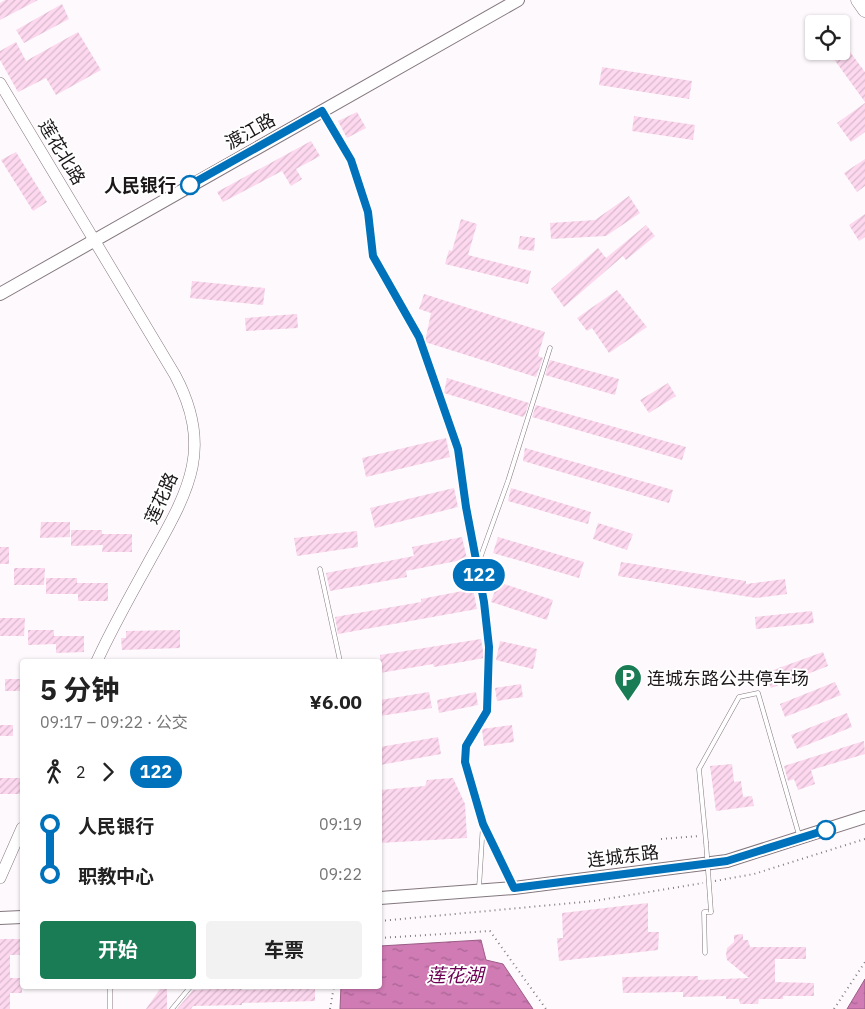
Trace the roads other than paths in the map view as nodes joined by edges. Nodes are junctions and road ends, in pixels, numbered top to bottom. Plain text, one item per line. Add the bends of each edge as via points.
1 (858, 0) edge
2 (513, 1) edge
3 (865, 10) edge
4 (0, 83) edge
5 (322, 111) junction
6 (94, 240) junction
7 (0, 294) edge
8 (550, 348) dead end
9 (477, 566) junction
10 (320, 568) dead end
11 (99, 659) edge
12 (340, 659) edge
13 (865, 817) edge
14 (483, 824) junction
15 (20, 833) edge
16 (800, 838) junction
17 (0, 878) edge
18 (514, 888) junction
19 (479, 890) junction
20 (382, 898) edge
21 (20, 917) edge
22 (0, 918) edge
23 (705, 953) dead end
24 (110, 989) edge
25 (189, 989) edge
26 (110, 1009) edge
27 (172, 1009) edge

1 - 3 highway
2 - 5 main road, 渡江路
4 - 6 main road, 莲花北路
5 - 6 main road, 渡江路
5 - 9 lane via 351,160 368,212 373,256 419,337 453,433
6 - 7 main road, 渡江路
6 - 11 main road, 莲花路 via 181,387 190,412 194,438 193,466 186,494
8 - 9 lane
9 - 14 lane via 489,647 487,711 466,746 465,762
10 - 12 lane
13 - 16 main road, 连城东路
14 - 18 lane
14 - 19 lane
15 - 17 main road
16 - 18 main road, 连城东路 via 727,861
16 - 23 lane, bridge via 758,693 739,697 699,769 711,912 704,912
18 - 19 main road, 连城东路
19 - 20 main road, 连城东路
21 - 22 main road
24 - 26 lane
25 - 27 lane

